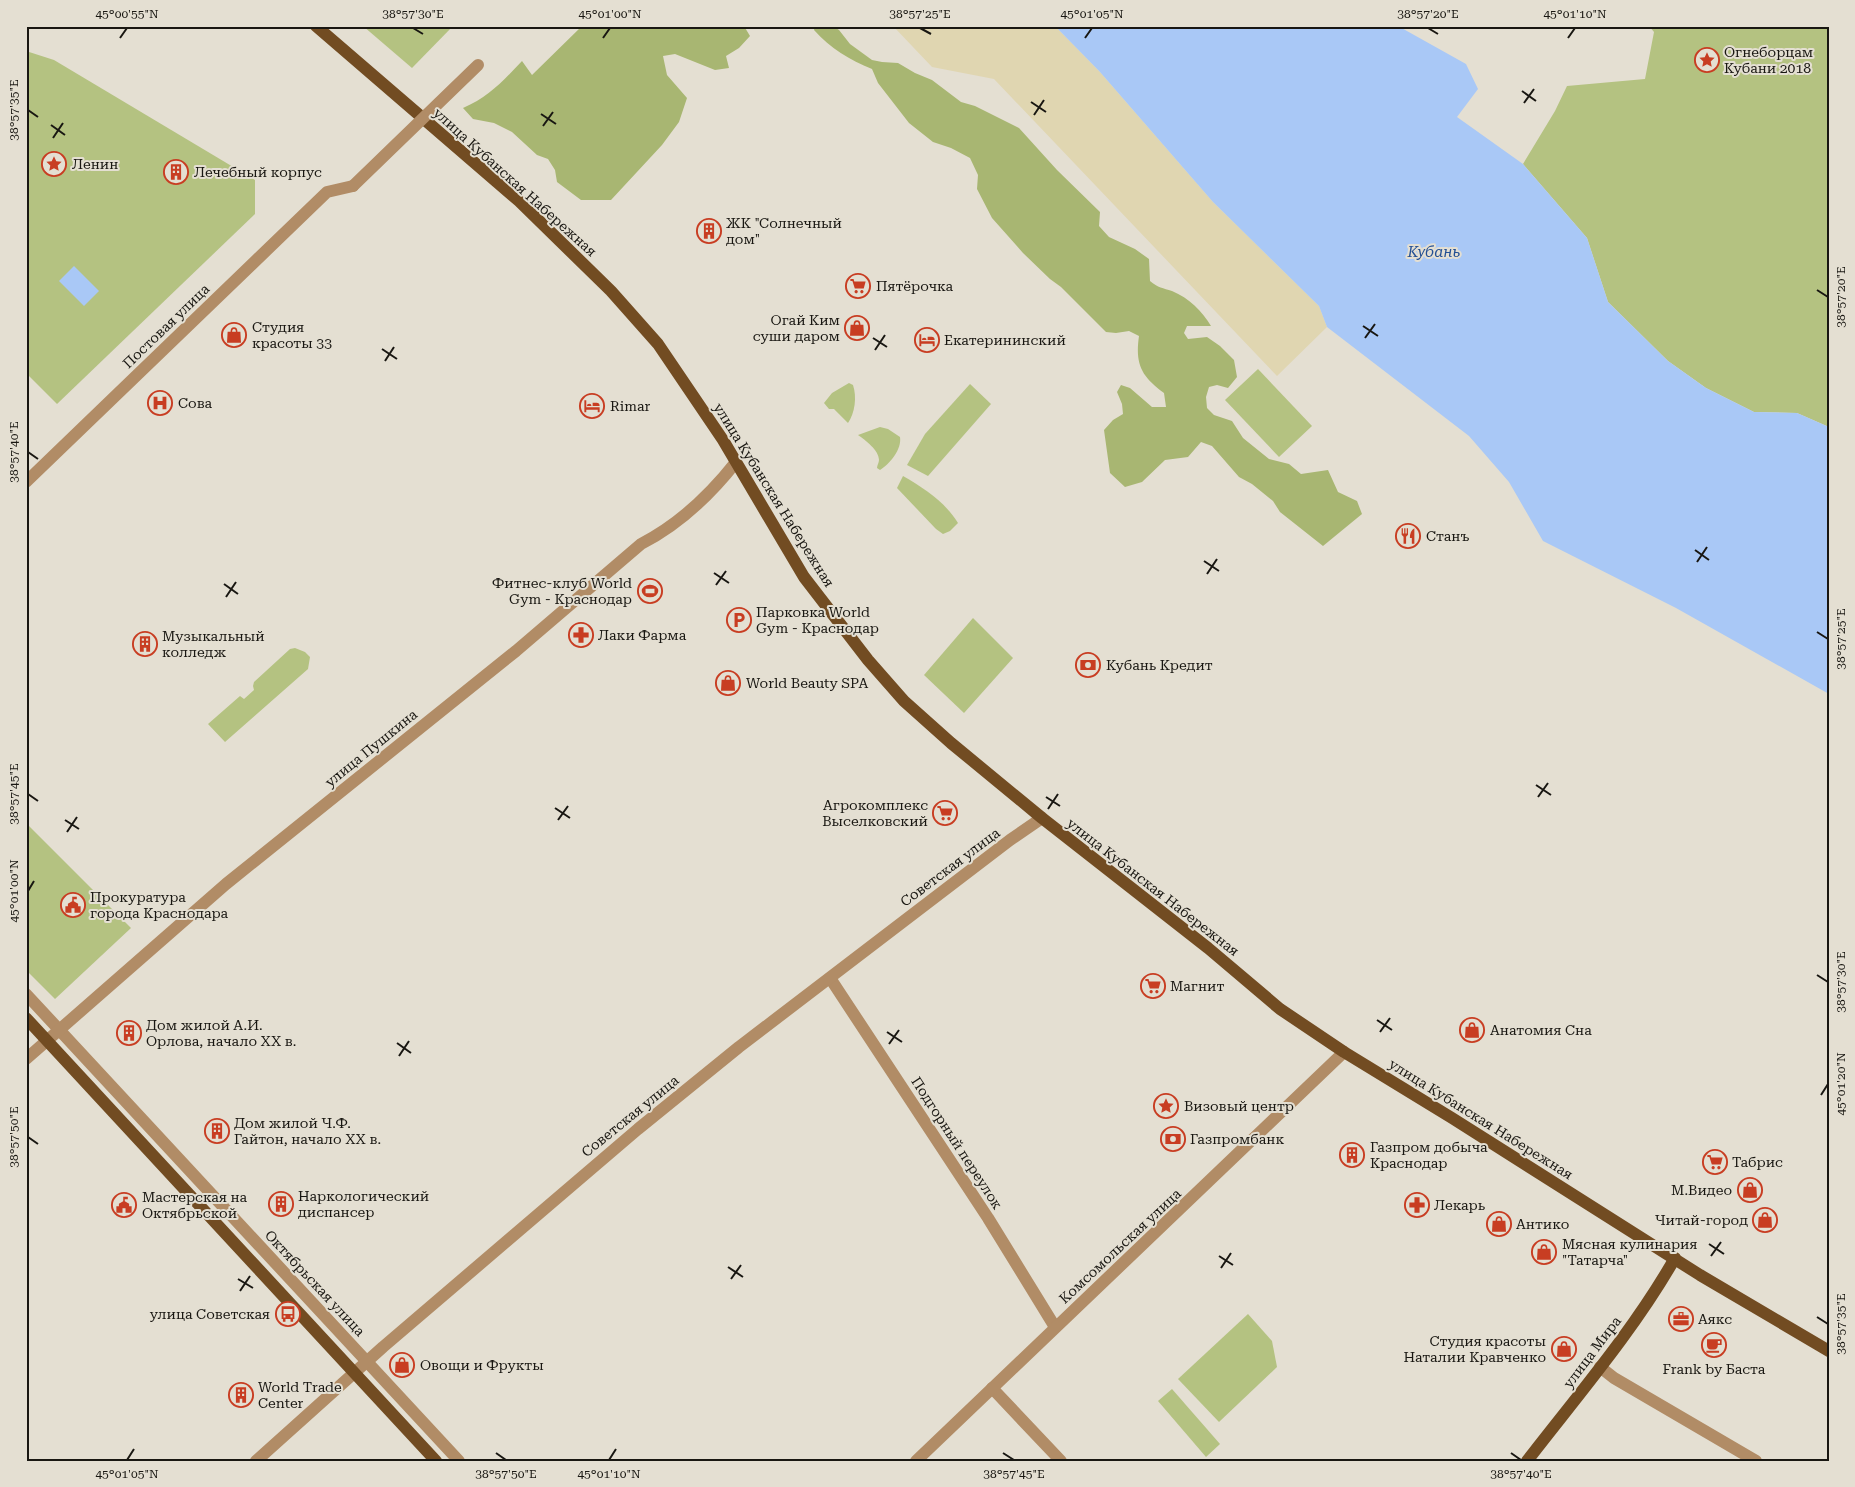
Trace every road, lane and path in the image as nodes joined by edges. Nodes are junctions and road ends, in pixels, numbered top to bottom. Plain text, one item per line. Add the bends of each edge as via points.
1 (316, 26) edge
2 (478, 65) dead end
3 (736, 462) junction
4 (26, 482) edge
5 (1042, 818) junction
6 (830, 978) junction
7 (26, 994) edge
8 (26, 1018) edge
9 (60, 1030) junction
10 (47, 1040) junction
11 (1344, 1052) junction
12 (26, 1059) edge
13 (1675, 1258) junction
14 (1055, 1328) junction
15 (1829, 1351) edge
16 (366, 1362) junction
17 (1600, 1367) junction
18 (354, 1372) junction
19 (992, 1388) junction
20 (256, 1461) edge
21 (436, 1461) edge
22 (459, 1461) edge
23 (916, 1461) edge
24 (1061, 1461) edge
25 (1528, 1461) edge
26 (1756, 1461) edge

1 - 3 main road, улица Кубанская Набережная via 519,201 611,290 658,344
2 - 4 street, Постовая улица, bridge via 353,186 327,192
3 - 5 main road, улица Кубанская Набережная via 804,577 868,660 947,740
3 - 9 street, улица Пушкина via 715,489 661,534 641,544 516,650 226,884
5 - 6 street, Советская улица
5 - 11 main road, улица Кубанская Набережная via 1208,948 1280,1010
6 - 14 street, Подгорный переулок via 988,1218
6 - 16 street, Советская улица via 638,1128
7 - 9 street, Октябрьская улица
8 - 10 main road
9 - 10 street, улица Пушкина
9 - 16 street, Октябрьская улица
10 - 12 street, улица Пушкина
10 - 18 main road
11 - 13 main road, улица Кубанская Набережная
11 - 14 street, Комсомольская улица
13 - 15 main road, улица Кубанская Набережная
13 - 17 main road, улица Мира via 1659,1287
14 - 19 street, Комсомольская улица
16 - 18 street, Советская улица
16 - 22 street, Октябрьская улица
17 - 25 main road, улица Мира
17 - 26 street
18 - 20 street, Советская улица
18 - 21 main road
19 - 23 street, Комсомольская улица
19 - 24 street

